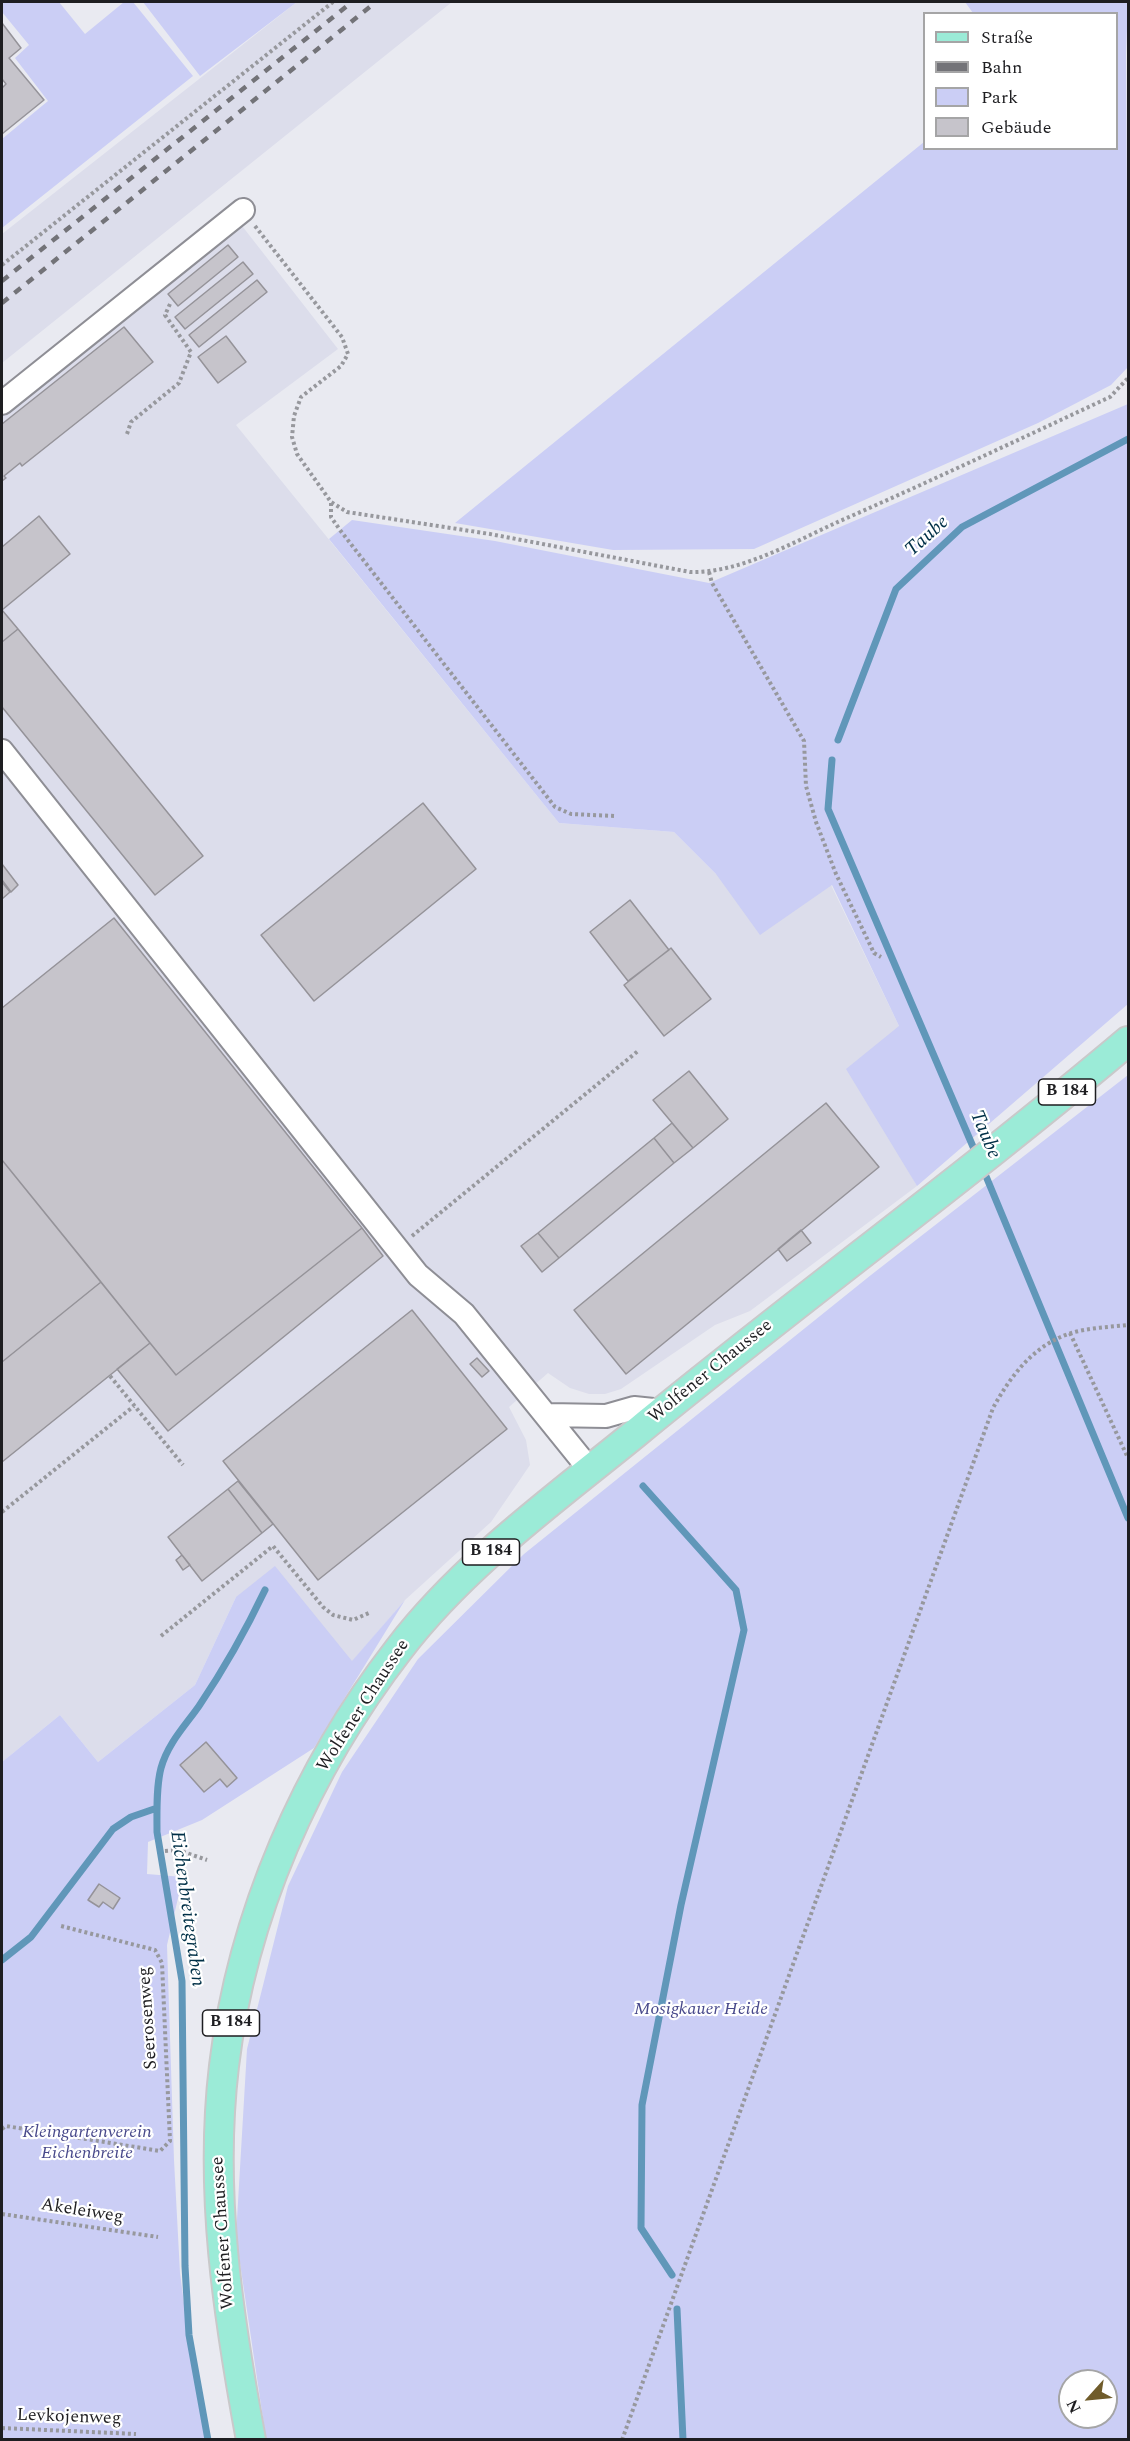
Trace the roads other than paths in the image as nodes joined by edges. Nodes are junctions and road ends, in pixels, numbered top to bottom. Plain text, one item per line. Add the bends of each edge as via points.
1 (243, 210) road end
2 (2, 403) edge
3 (2, 751) edge
4 (1128, 1041) edge
5 (663, 1411) junction
6 (548, 1415) junction
7 (590, 1470) junction
8 (251, 2439) edge

1 - 2 lane
3 - 6 lane via 418,1275 464,1314
4 - 5 main road, Wolfener Chaussee / B 184 via 957,1181
5 - 6 lane via 634,1408 606,1416
5 - 7 main road, Wolfener Chaussee / B 184
6 - 7 lane
7 - 8 main road, Wolfener Chaussee / B 184 via 481,1561 402,1645 320,1771 261,1901 231,2022 218,2152 226,2282

